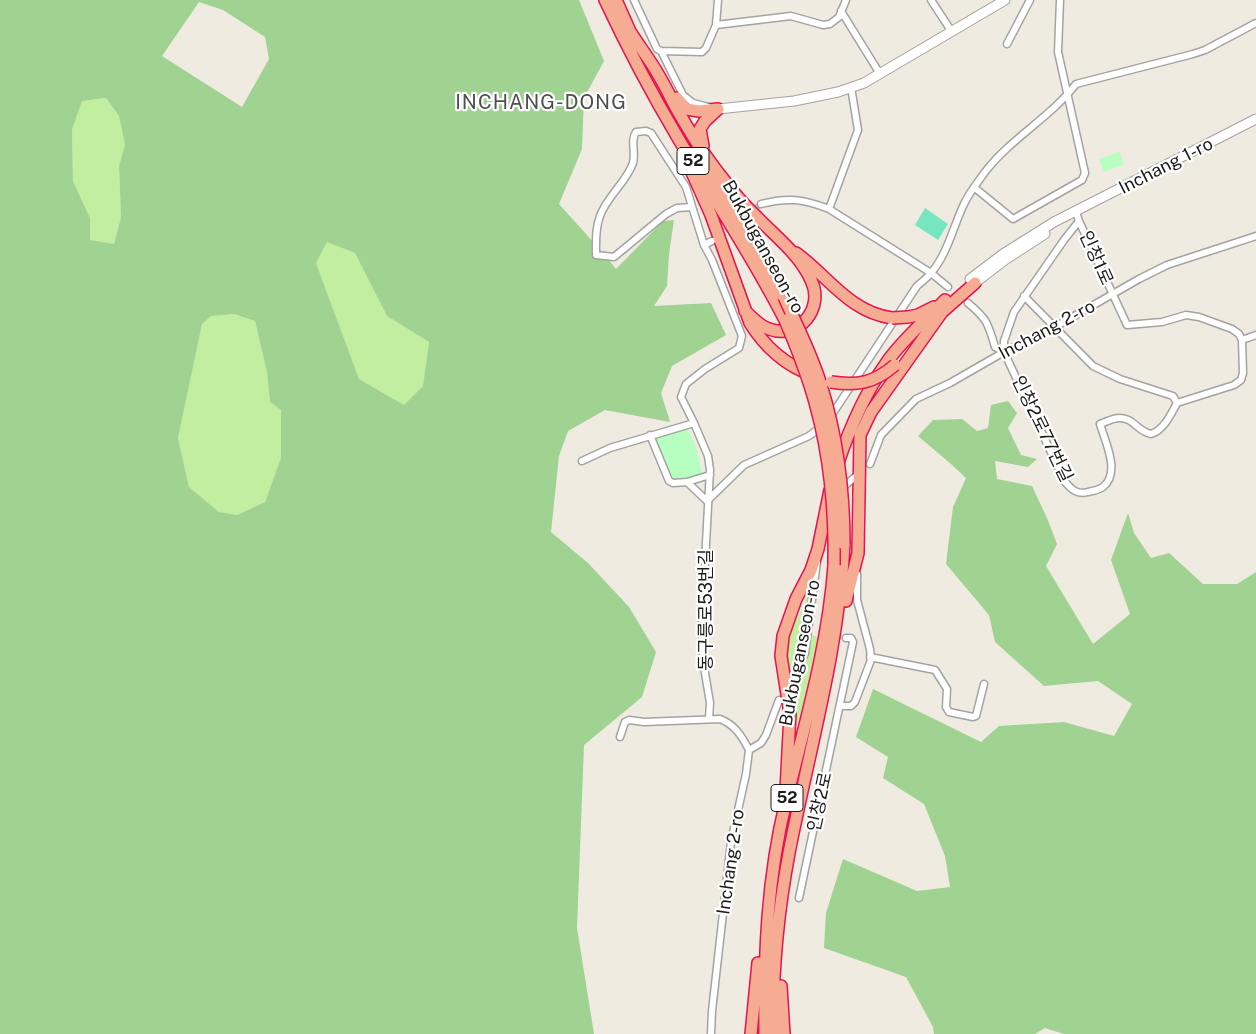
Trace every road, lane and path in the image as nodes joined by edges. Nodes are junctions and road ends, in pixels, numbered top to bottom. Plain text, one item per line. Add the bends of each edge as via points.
1 (605, 0) edge
2 (616, 0) edge
3 (634, 0) edge
4 (718, 0) edge
5 (846, 0) edge
6 (931, 0) edge
7 (1005, 0) edge
8 (1030, 0) edge
9 (1060, 0) edge
10 (841, 11) junction
11 (1256, 23) edge
12 (716, 25) junction
13 (952, 32) junction
14 (631, 33) junction
15 (1007, 44) dead end
16 (661, 51) junction
17 (658, 74) junction
18 (880, 74) junction
19 (851, 87) junction
20 (1068, 95) junction
21 (718, 109) junction
22 (1256, 120) edge
23 (678, 139) junction
24 (708, 160) junction
25 (975, 188) junction
26 (761, 204) tunnel mouth
27 (692, 207) junction
28 (829, 209) junction
29 (1078, 217) junction
30 (1256, 236) edge
31 (712, 241) tunnel mouth
32 (704, 245) junction
33 (789, 248) junction
34 (931, 273) junction
35 (973, 281) junction
36 (948, 287) dead end
37 (1112, 295) junction
38 (1024, 296) junction
39 (945, 300) junction
40 (968, 303) dead end
41 (745, 311) junction
42 (942, 312) junction
43 (1055, 327) junction
44 (1256, 336) edge
45 (1242, 340) junction
46 (1004, 352) junction
47 (1177, 403) junction
48 (694, 423) junction
49 (650, 435) junction
50 (582, 461) dead end
51 (870, 464) dead end
52 (855, 476) dead end
53 (710, 478) junction
54 (687, 482) junction
55 (723, 485) junction
56 (708, 501) junction
57 (818, 549) junction
58 (857, 555) junction
59 (809, 631) junction
60 (818, 632) tunnel mouth
61 (846, 638) dead end
62 (870, 657) junction
63 (795, 678) dead end
64 (984, 684) dead end
65 (779, 700) dead end
66 (841, 706) junction
67 (821, 708) junction
68 (709, 718) junction
69 (620, 737) dead end
70 (749, 750) junction
71 (784, 809) junction
72 (799, 898) dead end
73 (768, 912) junction
74 (778, 928) junction
75 (711, 1034) edge
76 (751, 1034) edge
77 (764, 1034) edge
78 (773, 1034) edge
79 (784, 1034) edge

1 - 23 highway, Bukbuganseon-ro / 52
2 - 14 highway, Bukbuganseon-ro / 52
3 - 16 street via 657,49
4 - 12 street
5 - 10 street
6 - 13 street
7 - 13 street
8 - 15 street
9 - 20 street via 1058,46
10 - 12 street via 836,20 823,25 791,16
10 - 18 street
11 - 20 street via 1205,50 1076,84
12 - 16 street via 702,52
13 - 18 street
14 - 17 highway
14 - 67 highway, Bukbuganseon-ro / 52, bridge via 679,121 784,296 821,384 830,419 842,498 844,544 838,618
16 - 21 street via 683,95 693,103
17 - 21 highway via 686,109
17 - 24 highway
18 - 19 street
19 - 21 street via 794,101
19 - 28 street via 858,130
20 - 25 street via 1015,140
20 - 25 street via 1086,172 1082,180 1013,219
21 - 24 highway via 700,129
22 - 29 street, Inchang 1-ro
23 - 41 highway via 711,215
23 - 71 highway, Bukbuganseon-ro / 52, bridge via 785,320 816,405 828,462 835,531 829,615
24 - 33 highway via 757,217
25 - 34 street via 964,203
26 - 28 street via 789,199 811,201
27 - 27 street, 동구릉로53번길 via 686,187 651,132 636,132 632,137 635,155 629,172 599,218 596,256 614,256 666,214 677,208
27 - 32 street, 동구릉로53번길
28 - 34 street
29 - 35 street, Inchang 1-ro via 1054,222 1027,238
29 - 37 street, 인창1로
29 - 38 street
30 - 37 street, Inchang 2-ro via 1167,265
31 - 32 street
32 - 48 street, 동구릉로53번길 via 742,336 739,348 686,384 681,397
33 - 39 highway, bridge via 867,312 892,318 908,317 925,312
33 - 41 highway via 814,286 813,306 808,319 795,329 777,331 762,326
34 - 36 street
34 - 55 street via 917,286 825,424 809,436 744,465
35 - 39 highway
35 - 42 highway
37 - 43 street, Inchang 2-ro
37 - 45 street, 인창1로 via 1129,326 1186,315 1232,329
38 - 43 street
38 - 46 street via 1007,328
39 - 57 highway via 888,361 862,404 832,480
40 - 46 street via 989,326 995,347
41 - 42 highway, bridge via 760,339 776,355 795,368 831,382 848,384 867,381 886,372
42 - 58 highway via 871,412 860,435
43 - 46 street, Inchang 2-ro
43 - 47 street via 1093,366 1120,379 1173,396
44 - 45 street
45 - 47 street via 1241,380
46 - 47 street, 인창2로77번길 via 1066,482 1077,493 1101,488 1109,477 1111,465 1100,424 1122,418 1151,434 1167,421
46 - 51 street, Inchang 2-ro via 911,403 881,435
48 - 49 street
48 - 53 street, 동구릉로53번길 via 708,456
49 - 50 street
49 - 54 street via 669,481
52 - 57 street via 836,498
53 - 54 street
53 - 55 street via 713,487
53 - 56 street, 동구릉로53번길
54 - 56 street
55 - 56 street
56 - 68 street, 동구릉로53번길 via 702,646
57 - 59 street
57 - 71 highway via 783,636 781,656 790,714
58 - 62 street via 857,600
58 - 67 highway
59 - 60 street
59 - 63 street via 803,660
61 - 66 street, 인창2로 via 853,642
62 - 64 street via 935,670 947,689 946,707 949,712 976,716
62 - 66 street via 870,665 855,702 851,706
65 - 70 street via 766,735 761,743
66 - 72 street, 인창2로
67 - 74 highway, Bukbuganseon-ro / 52 via 789,854
68 - 69 street via 627,720
68 - 70 street via 728,722
70 - 75 street, Inchang 2-ro via 731,842
71 - 73 highway, Bukbuganseon-ro / 52
73 - 76 highway via 759,952
73 - 77 highway, Bukbuganseon-ro / 52
74 - 78 highway, Bukbuganseon-ro / 52
74 - 79 highway

